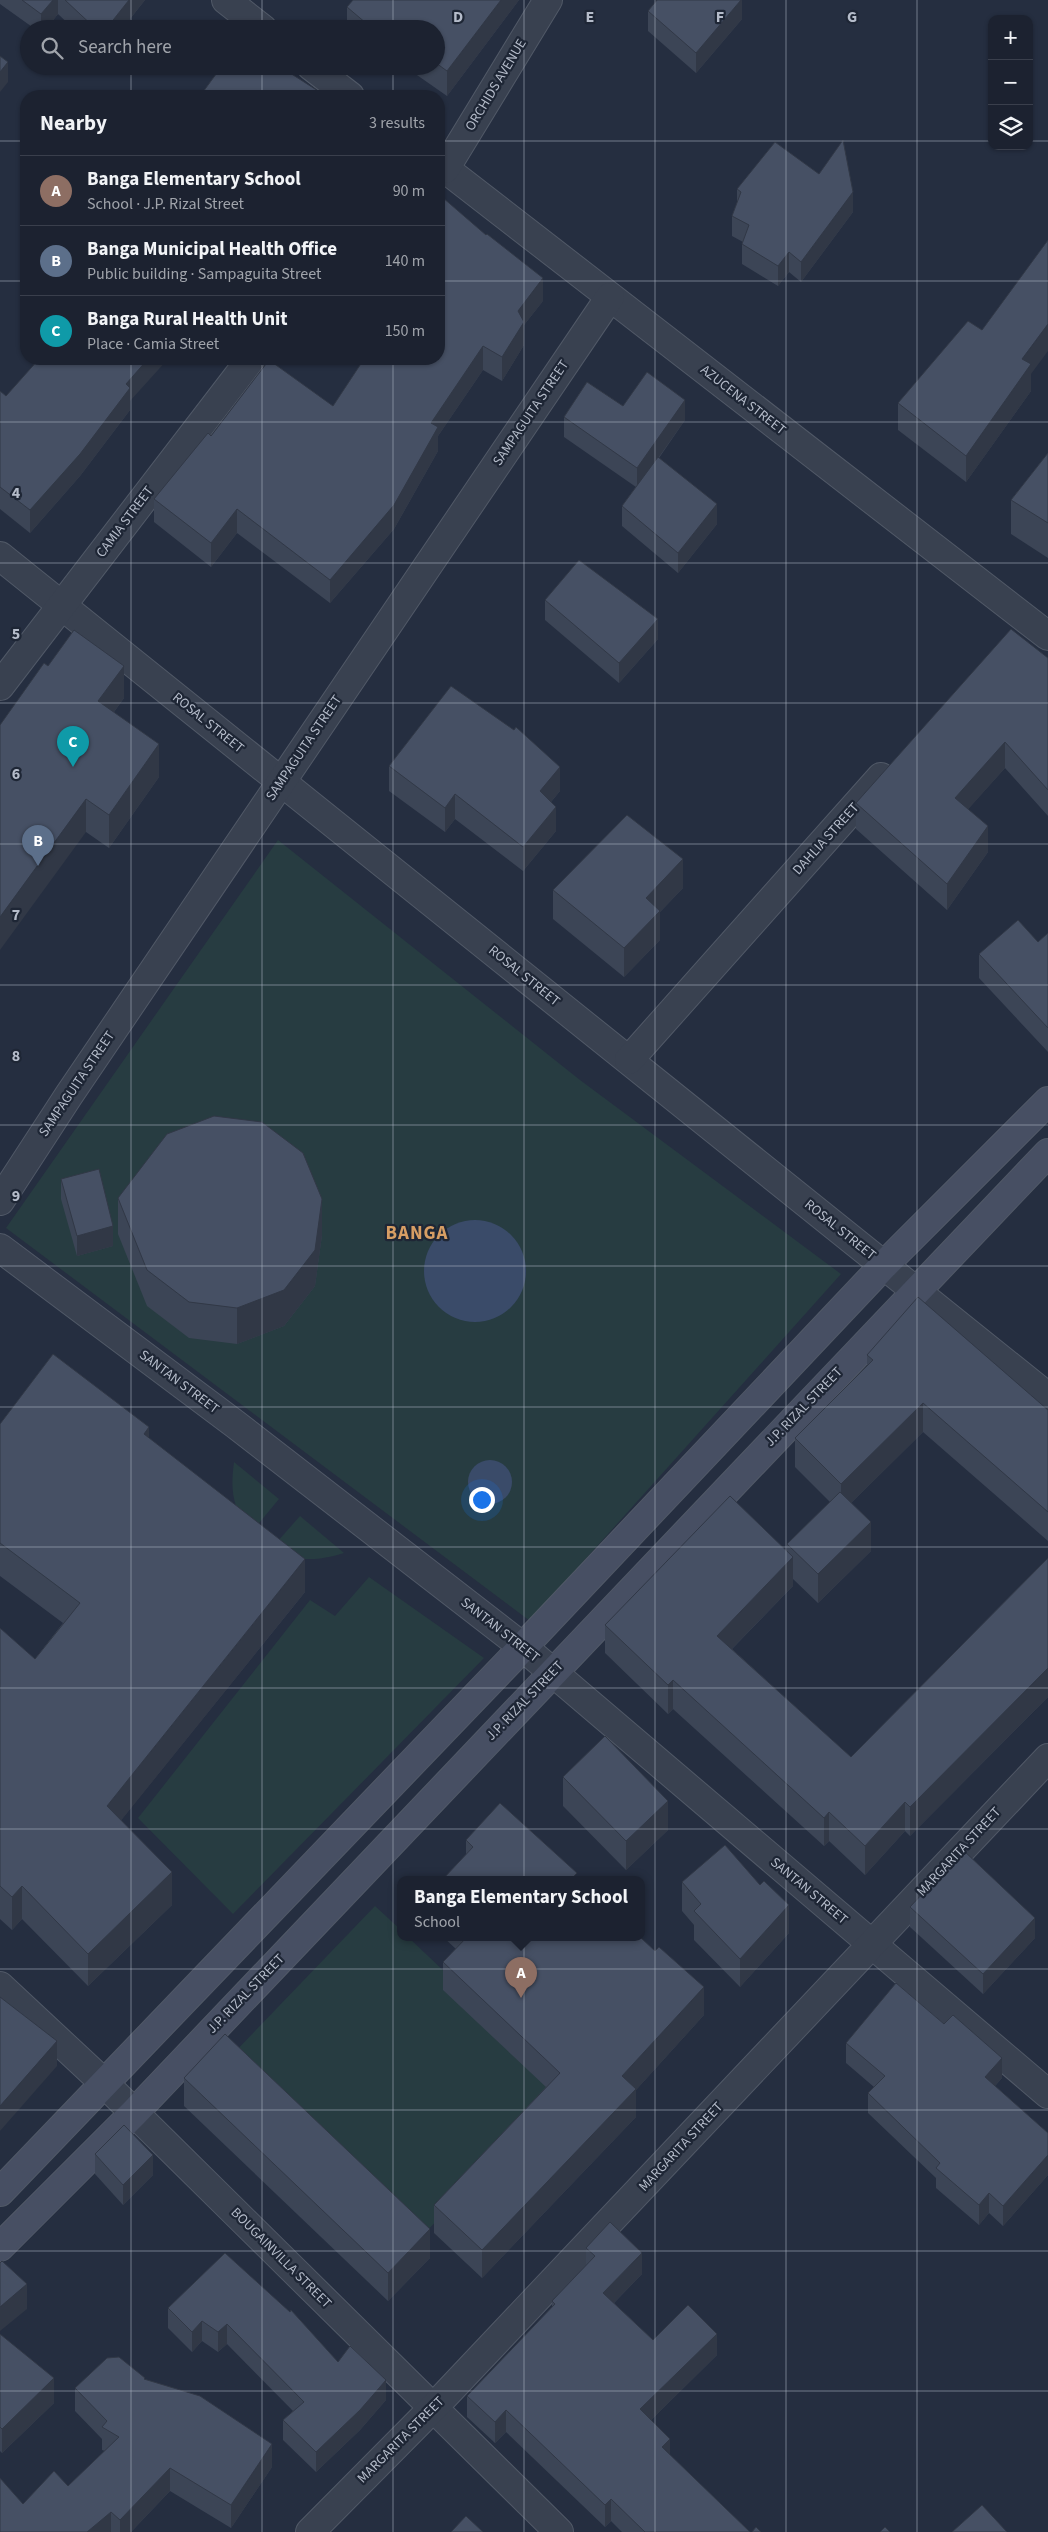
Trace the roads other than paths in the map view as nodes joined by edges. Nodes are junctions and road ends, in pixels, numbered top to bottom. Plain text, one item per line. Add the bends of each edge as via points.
1 (226, 0) edge
2 (548, 0) edge
3 (252, 20) edge
4 (323, 75) edge
5 (342, 90) edge
6 (445, 162) edge
7 (445, 169) edge
8 (610, 297) junction
9 (246, 365) edge
10 (0, 556) edge
11 (62, 606) junction
12 (1024, 617) junction
13 (1048, 636) edge
14 (1004, 640) edge
15 (0, 686) edge
16 (899, 758) edge
17 (281, 782) junction
18 (629, 1060) junction
19 (1048, 1101) edge
20 (1048, 1153) edge
21 (0, 1201) edge
22 (0, 1248) edge
23 (884, 1265) junction
24 (915, 1290) junction
25 (1048, 1397) edge
26 (523, 1647) junction
27 (552, 1672) junction
28 (1048, 1758) edge
29 (872, 1944) junction
30 (0, 1986) edge
31 (104, 2084) junction
32 (1048, 2094) edge
33 (134, 2113) junction
34 (0, 2192) edge
35 (0, 2247) edge
36 (434, 2408) junction
37 (310, 2532) edge
38 (559, 2532) edge

1 - 3 street
2 - 6 street, ORCHIDS AVENUE
4 - 5 street
7 - 8 street, AZUCENA STREET
8 - 12 street, AZUCENA STREET
8 - 17 street, SAMPAGUITA STREET
9 - 11 street, CAMIA STREET
10 - 11 street, ROSAL STREET
11 - 15 street, CAMIA STREET
11 - 17 street, ROSAL STREET
12 - 13 street, AZUCENA STREET
12 - 14 street
16 - 18 street, DAHLIA STREET
17 - 18 street, ROSAL STREET
17 - 21 street, SAMPAGUITA STREET
18 - 23 street, ROSAL STREET
19 - 23 main road
20 - 24 main road, J.P. RIZAL STREET
22 - 26 street, SANTAN STREET via 236,1424
23 - 24 street, ROSAL STREET
23 - 26 main road
24 - 25 street, ROSAL STREET
24 - 27 main road, J.P. RIZAL STREET
26 - 27 street, SANTAN STREET
26 - 31 main road
27 - 29 street, SANTAN STREET
27 - 33 main road, J.P. RIZAL STREET
28 - 29 street, MARGARITA STREET
29 - 32 street, SANTAN STREET
29 - 36 street, MARGARITA STREET
30 - 31 street, BOUGAINVILLA STREET
31 - 33 street, BOUGAINVILLA STREET
31 - 34 main road
33 - 35 main road, J.P. RIZAL STREET
33 - 36 street, BOUGAINVILLA STREET
36 - 37 street, MARGARITA STREET
36 - 38 street, BOUGAINVILLA STREET

